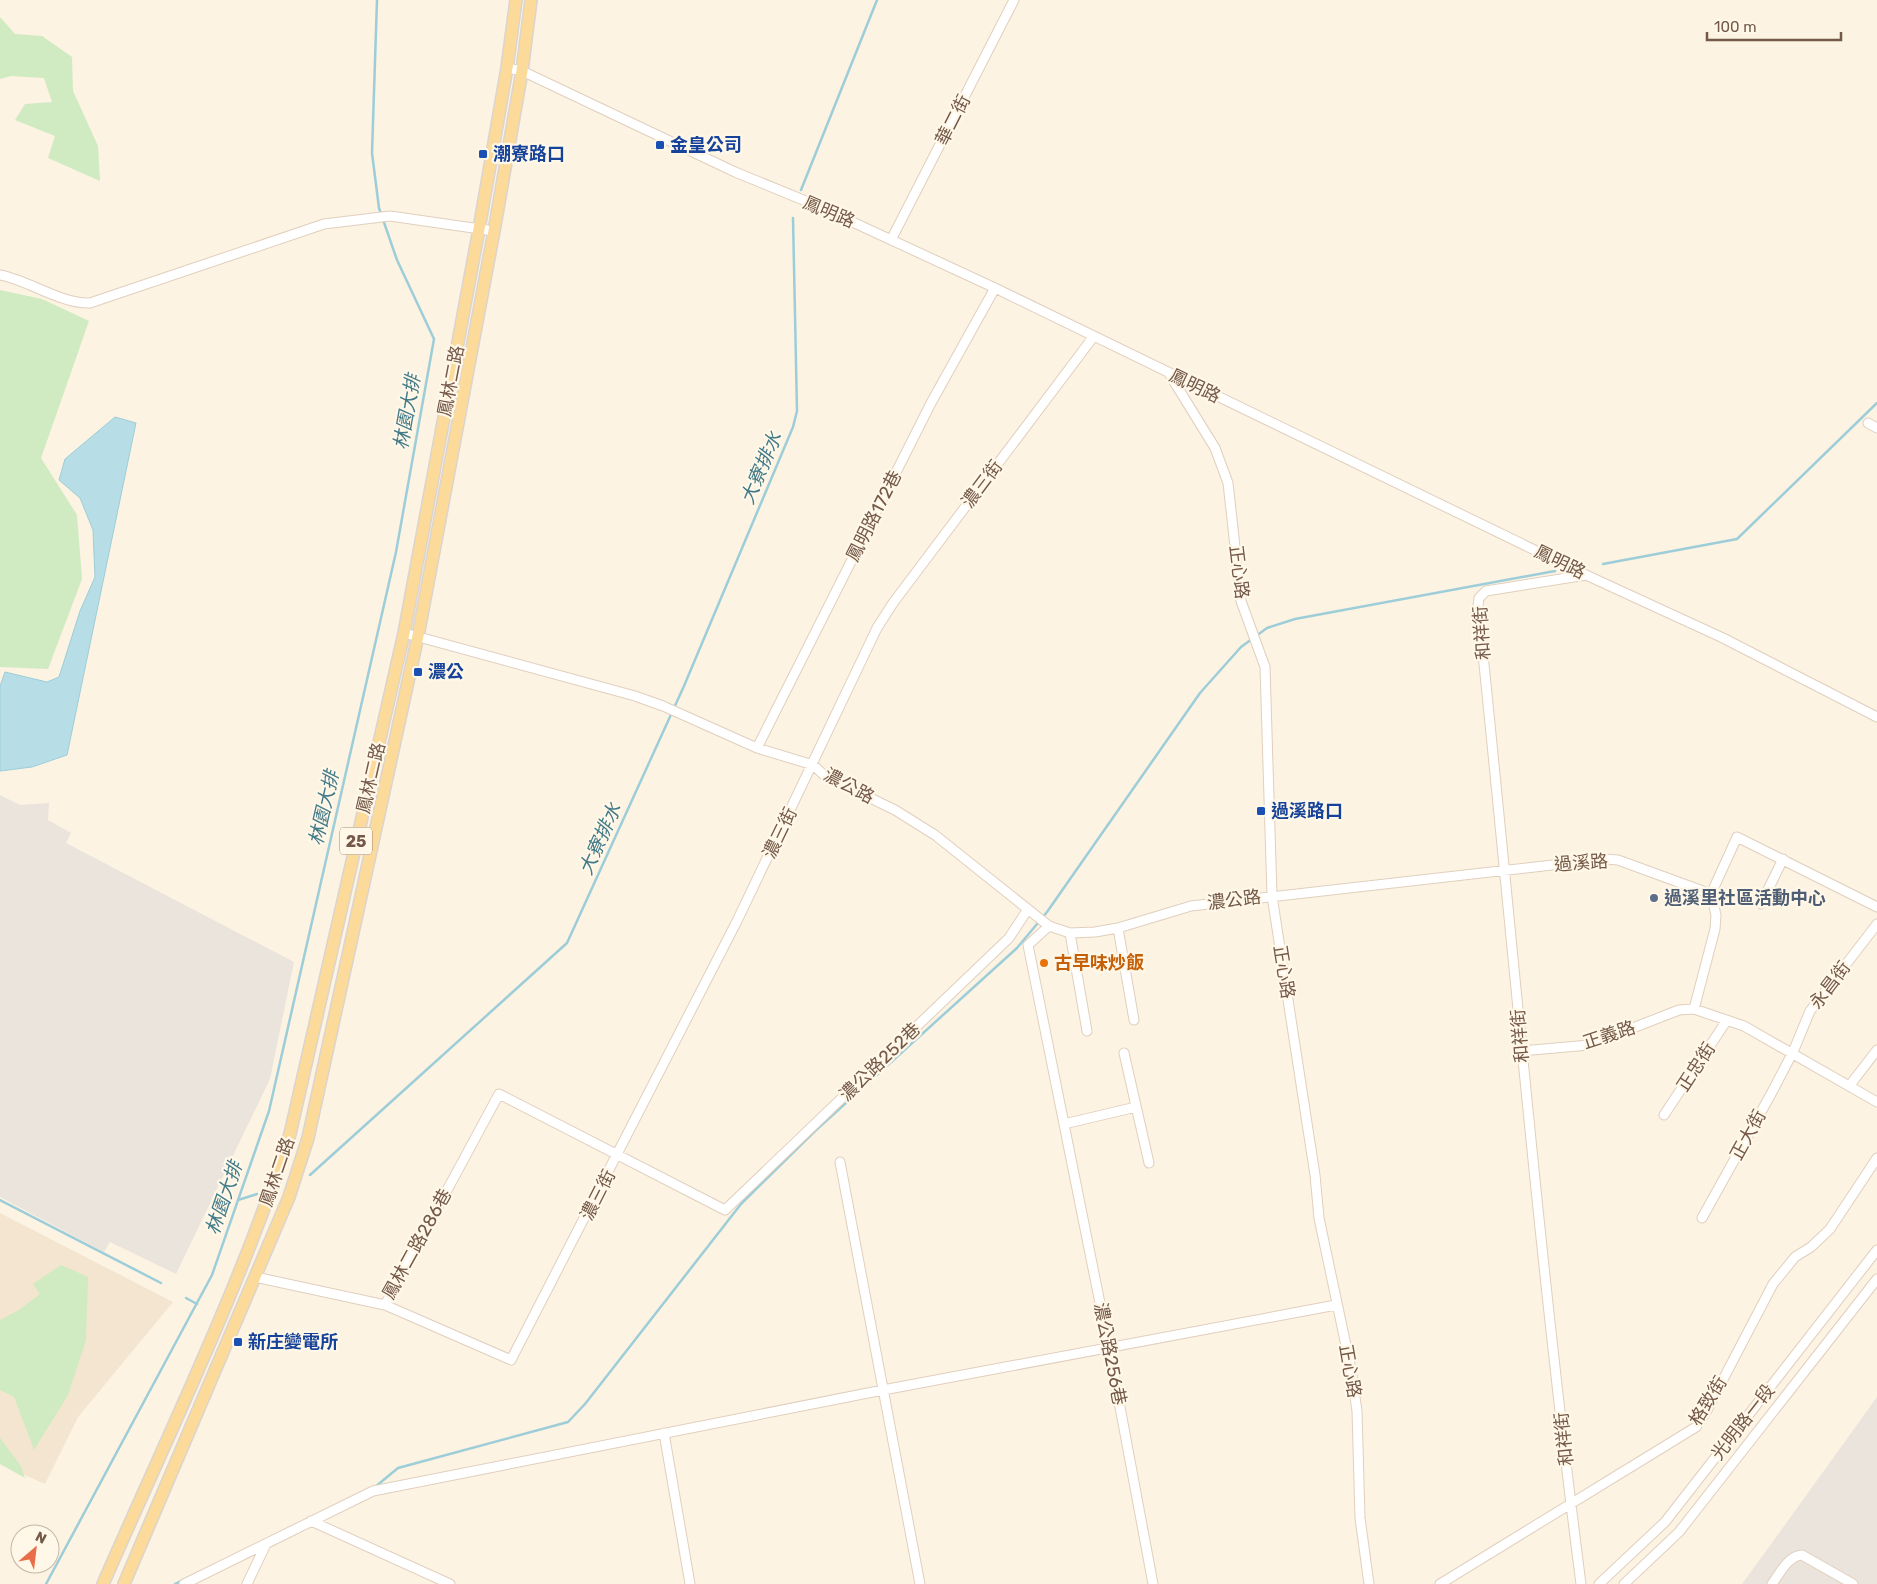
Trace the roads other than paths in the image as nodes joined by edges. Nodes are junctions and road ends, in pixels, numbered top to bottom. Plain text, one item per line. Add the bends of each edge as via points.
1 (516, 0) edge
2 (531, 0) edge
3 (1014, 0) edge
4 (507, 68) junction
5 (522, 71) junction
6 (479, 229) junction
7 (494, 231) junction
8 (892, 240) junction
9 (0, 275) edge
10 (995, 288) junction
11 (1094, 336) junction
12 (1170, 373) junction
13 (1868, 423) dead end
14 (1877, 428) edge
15 (1586, 574) junction
16 (404, 633) junction
17 (418, 636) junction
18 (1877, 717) edge
19 (757, 748) junction
20 (813, 765) junction
21 (1783, 859) junction
22 (1505, 869) junction
23 (1712, 894) junction
24 (1272, 896) junction
25 (1761, 904) dead end
26 (1877, 907) edge
27 (1028, 909) junction
28 (1044, 921) junction
29 (1877, 924) edge
30 (1118, 928) junction
31 (1070, 933) junction
32 (1694, 1009) junction
33 (1134, 1020) dead end
34 (1727, 1020) junction
35 (1087, 1031) dead end
36 (1877, 1050) edge
37 (1521, 1051) junction
38 (1793, 1052) junction
39 (1124, 1054) dead end
40 (1850, 1086) junction
41 (1877, 1102) edge
42 (1136, 1107) junction
43 (1664, 1115) dead end
44 (1064, 1124) junction
45 (618, 1155) junction
46 (1877, 1158) edge
47 (840, 1162) dead end
48 (1149, 1163) dead end
49 (1702, 1218) dead end
50 (1877, 1250) edge
51 (255, 1277) junction
52 (1877, 1279) edge
53 (385, 1305) junction
54 (1336, 1305) junction
55 (1109, 1348) junction
56 (883, 1390) junction
57 (664, 1433) junction
58 (1571, 1505) junction
59 (310, 1521) junction
60 (266, 1544) junction
61 (104, 1584) edge
62 (124, 1584) edge
63 (184, 1584) edge
64 (248, 1584) edge
65 (450, 1584) edge
66 (690, 1584) edge
67 (920, 1584) edge
68 (1153, 1584) edge
69 (1369, 1584) edge
70 (1440, 1584) edge
71 (1581, 1584) edge
72 (1599, 1584) edge
73 (1624, 1584) edge
74 (1772, 1584) edge
75 (1853, 1584) edge

1 - 4 main road, 鳳林二路 / 25
2 - 5 main road, 鳳林二路 / 25
3 - 8 street, 華二街
4 - 5 street, 鳳明路
4 - 6 main road, 鳳林二路 / 25
5 - 7 main road, 鳳林二路 / 25
5 - 8 street, 鳳明路 via 735,172
6 - 7 street
6 - 9 street via 390,216 324,224 90,303 71,301 22,280
6 - 16 main road, 鳳林二路 / 25
7 - 17 main road, 鳳林二路 / 25
8 - 10 street, 鳳明路
10 - 11 street, 鳳明路
10 - 19 street, 鳳明路172巷 via 931,403
11 - 12 street, 鳳明路
11 - 20 street, 濃三街 via 893,602 877,628
12 - 15 street, 鳳明路
12 - 24 street, 正心路 via 1215,448 1228,483 1241,601 1264,667
13 - 14 street
15 - 18 street, 鳳明路 via 1723,638
15 - 22 street, 和祥街 via 1486,591 1479,598
16 - 17 street, 濃公路
16 - 61 main road, 鳳林二路 / 25 via 290,1134 240,1272
17 - 19 street, 濃公路 via 635,696
17 - 51 main road, 鳳林二路 / 25 via 308,1138 289,1197
19 - 20 street, 濃公路
20 - 27 street, 濃公路 via 825,776 918,823
20 - 45 street, 濃三街
21 - 23 street via 1736,837
21 - 25 street
21 - 26 street
22 - 23 street, 過溪路 via 1618,860
22 - 24 street, 過溪路
22 - 37 street, 和祥街
23 - 32 street via 1715,929
24 - 30 street, 濃公路 via 1192,906
24 - 54 street, 正心路 via 1316,1175 1319,1218
27 - 28 street, 濃公路
27 - 45 street, 濃公路252巷 via 1010,938 725,1210
28 - 31 street, 濃公路
28 - 44 street, 濃公路256巷 via 1028,945
29 - 38 street, 永昌街 via 1810,1011
30 - 31 street, 濃公路
30 - 33 street
31 - 35 street
32 - 34 street
32 - 37 street, 正義路 via 1680,1010 1589,1045
34 - 38 street
34 - 43 street, 正忠街
36 - 40 street
37 - 58 street, 和祥街
38 - 40 street
38 - 49 street, 正大街
39 - 42 street
40 - 41 street
42 - 44 street
42 - 48 street
44 - 55 street, 濃公路256巷
45 - 53 street, 濃三街 via 511,1360
45 - 53 street, 鳳林二路286巷 via 499,1094
46 - 58 street, 格致街 via 1830,1229 1795,1257 1773,1284 1696,1427
47 - 56 street
50 - 72 street, 光明路一段 via 1665,1522
51 - 53 street, 鳳林二路286巷
51 - 62 main road, 鳳林二路 / 25
52 - 73 street, 光明路一段 via 1679,1532
54 - 55 street
54 - 69 street, 正心路 via 1357,1411 1360,1518
55 - 56 street
55 - 68 street, 濃公路256巷
56 - 57 street
56 - 67 street
57 - 59 street via 374,1492
57 - 66 street
58 - 70 street, 格致街
58 - 71 street, 和祥街
59 - 60 street
59 - 65 street
60 - 63 street
60 - 64 street
74 - 75 street via 1790,1560 1802,1555

